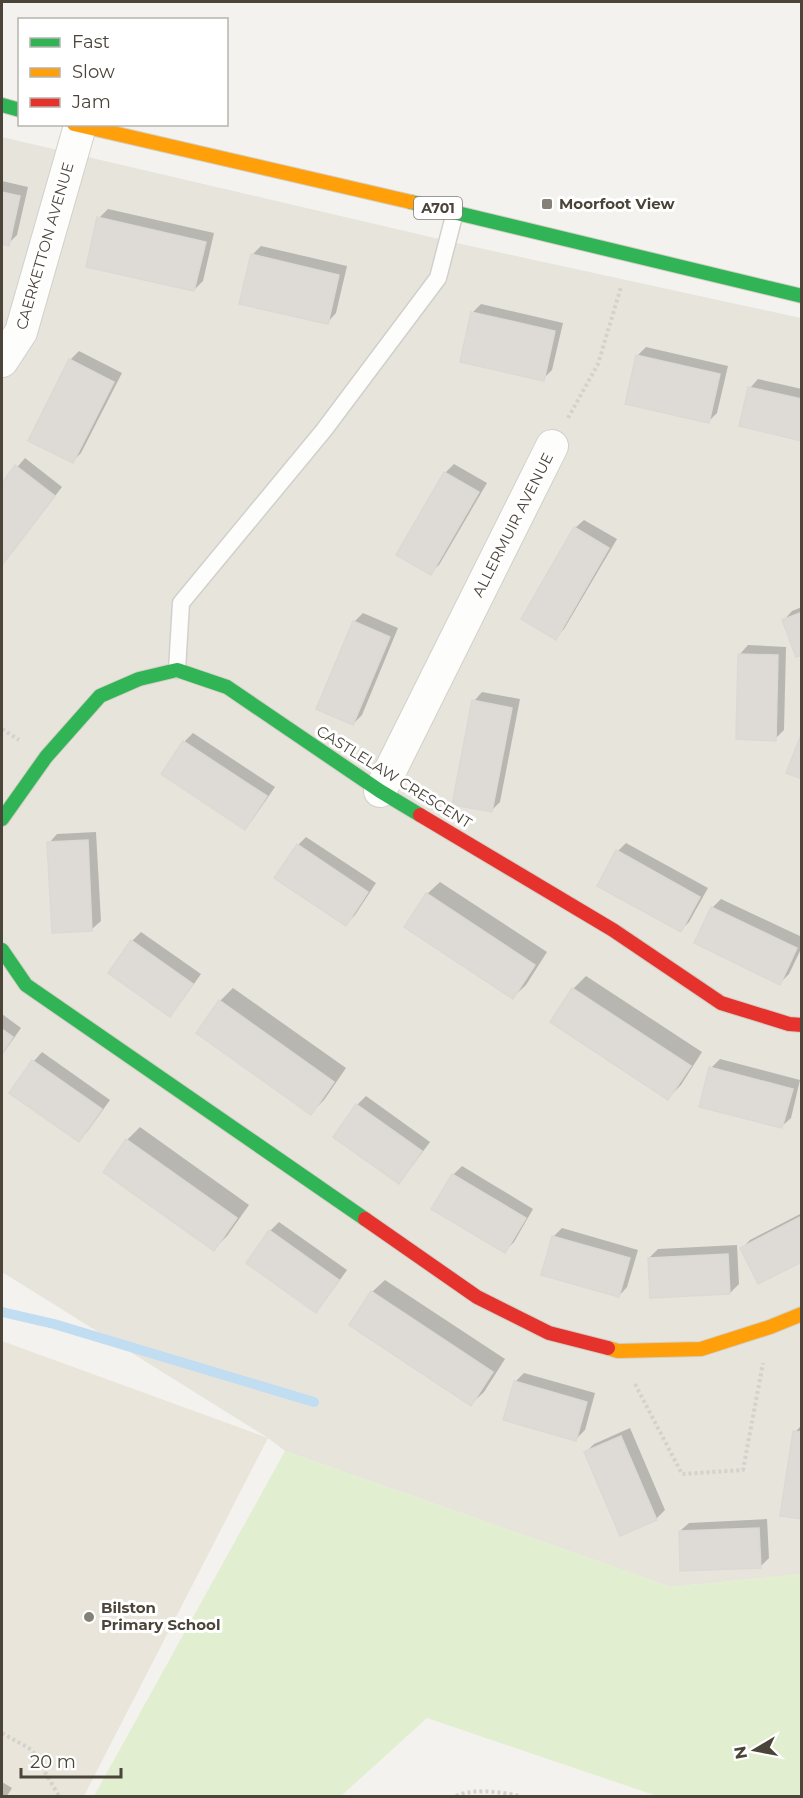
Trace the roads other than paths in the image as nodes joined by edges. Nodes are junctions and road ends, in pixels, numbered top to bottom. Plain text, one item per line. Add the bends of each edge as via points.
1 (2, 105) edge
2 (18, 109) edge
3 (77, 126) edge
4 (81, 126) edge
5 (455, 212) junction
6 (801, 296) edge
7 (2, 361) edge
8 (552, 446) road end
9 (177, 670) junction
10 (380, 791) junction
11 (2, 819) edge
12 (2, 951) edge
13 (801, 1025) edge
14 (801, 1314) edge

1 - 2 street
3 - 7 street, CAERKETTON AVENUE via 21,332
4 - 5 street, A701
5 - 6 street, A701
5 - 9 lane via 438,278 324,430 181,603
8 - 10 street, ALLERMUIR AVENUE
9 - 10 street, CASTLELAW CRESCENT via 226,687
9 - 11 street via 139,679 100,696 46,757
10 - 13 street, CASTLELAW CRESCENT via 613,930 721,1003
12 - 14 street via 26,985 477,1297 549,1333 618,1351 701,1349

